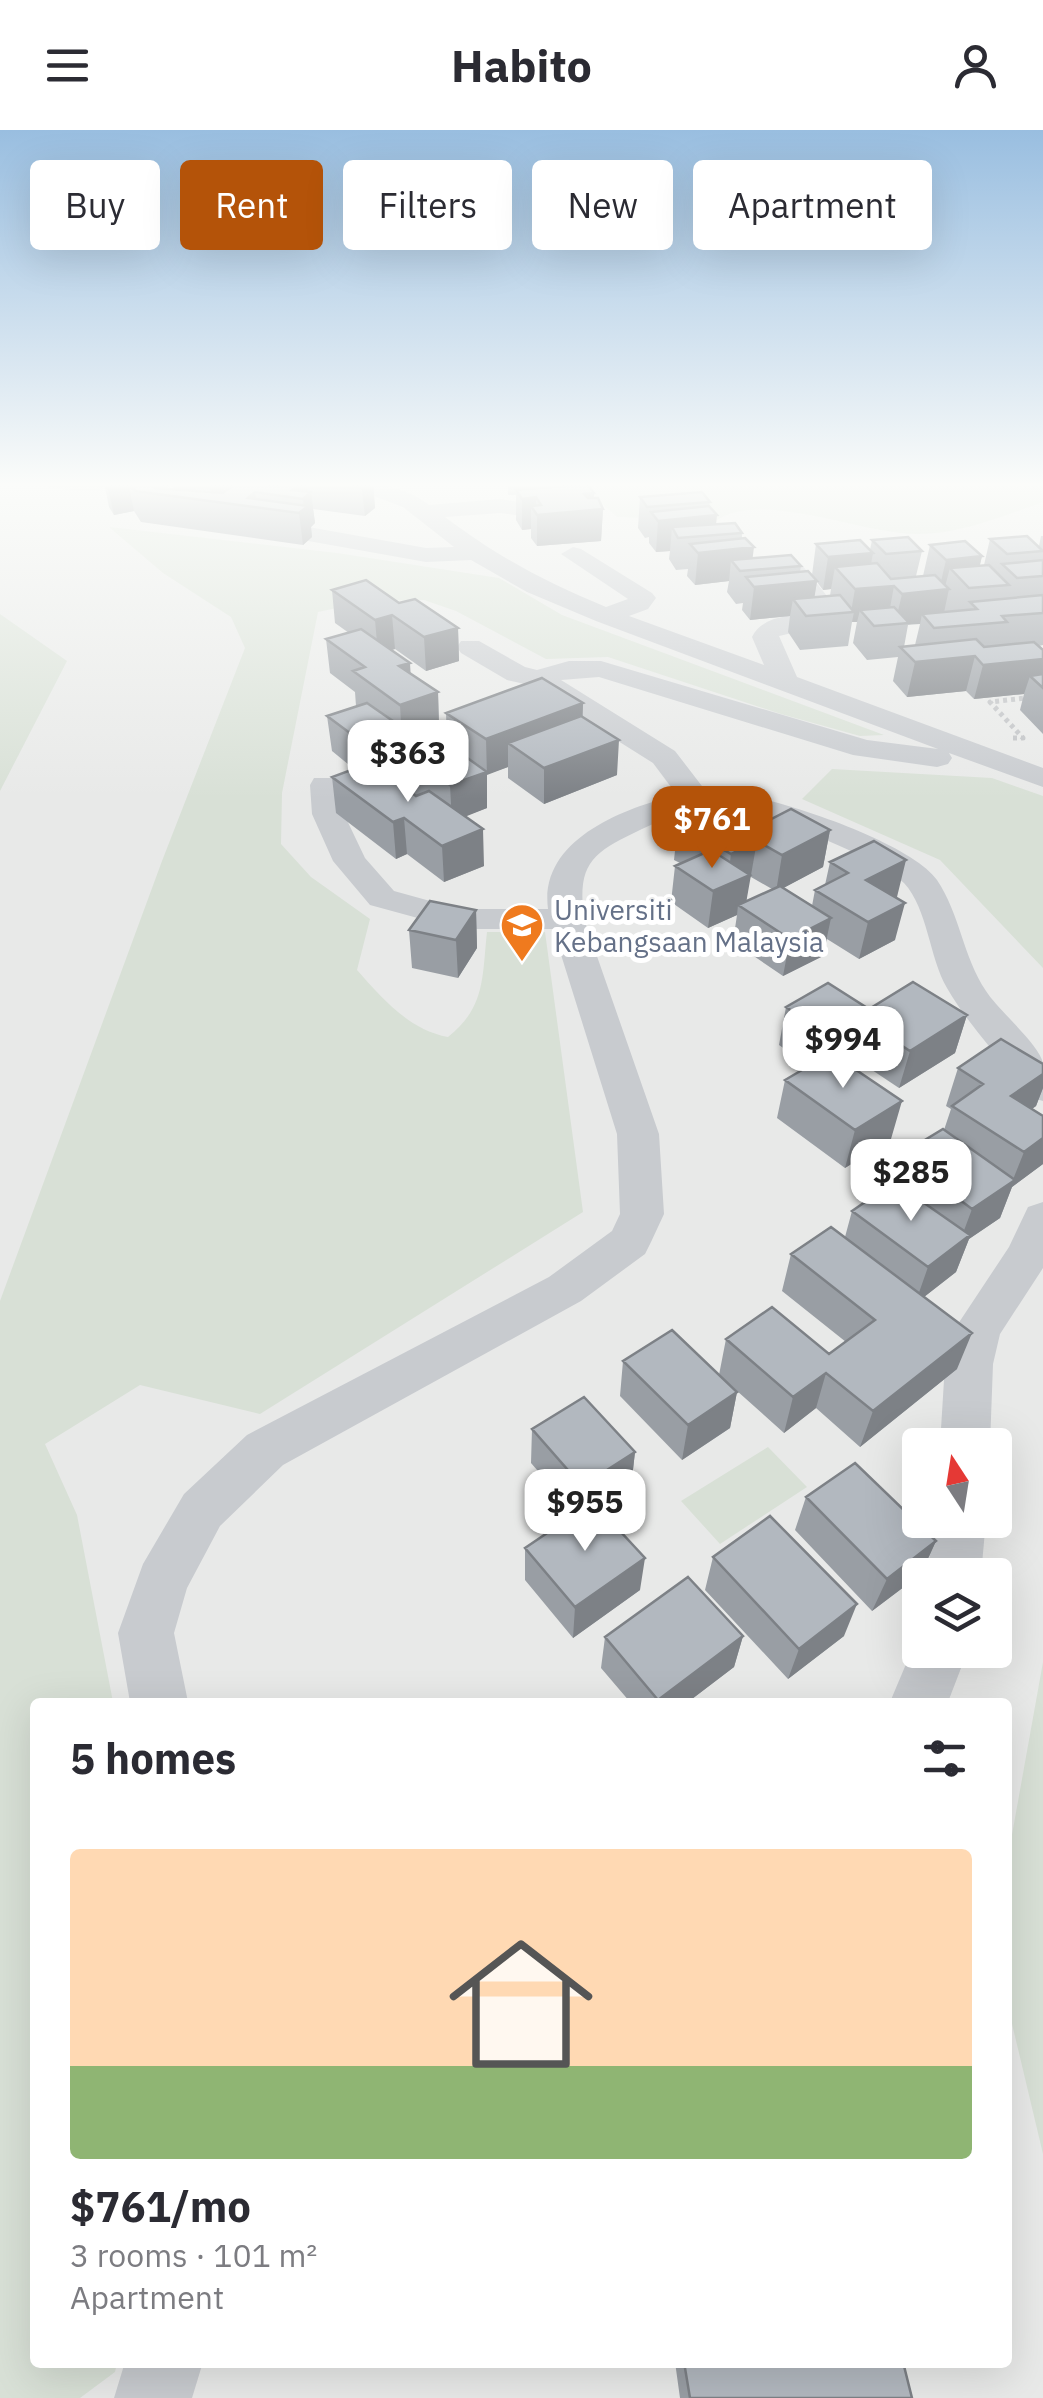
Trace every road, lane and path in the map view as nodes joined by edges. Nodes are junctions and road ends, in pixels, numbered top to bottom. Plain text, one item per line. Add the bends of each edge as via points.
1 (538, 588) edge
2 (627, 588) edge
3 (808, 588) edge
4 (605, 616) junction
5 (470, 647) dead end
6 (538, 678) junction
7 (786, 684) junction
8 (1043, 696) edge
9 (910, 730) junction
10 (1004, 738) dead end
11 (864, 749) junction
12 (976, 754) junction
13 (1043, 778) edge
14 (325, 785) dead end
15 (696, 800) junction
16 (566, 919) junction
17 (1043, 1088) edge
18 (1043, 1218) edge
19 (967, 1428) edge
20 (932, 1668) edge
21 (157, 1698) edge
22 (920, 1698) edge
23 (162, 2368) edge
24 (153, 2398) edge

1 - 4 street
2 - 4 street via 643,598 639,604
3 - 7 street via 831,616 767,632
4 - 7 street
5 - 6 street via 517,674
6 - 11 street via 569,669 601,670
6 - 15 street via 664,757
7 - 9 street
8 - 10 path via 990,702 1023,738
9 - 11 street via 905,743
9 - 12 street
11 - 12 street via 953,760
12 - 13 street
14 - 16 street via 328,814 350,862 382,898 458,918
15 - 16 street via 597,840 570,867
15 - 17 street via 763,808 907,867 922,880 956,972 985,1021
16 - 21 street via 638,1134 642,1214 628,1242 565,1289 265,1450 202,1510 162,1582 146,1633
18 - 19 street via 1029,1254 977,1330
20 - 22 street
23 - 24 street

